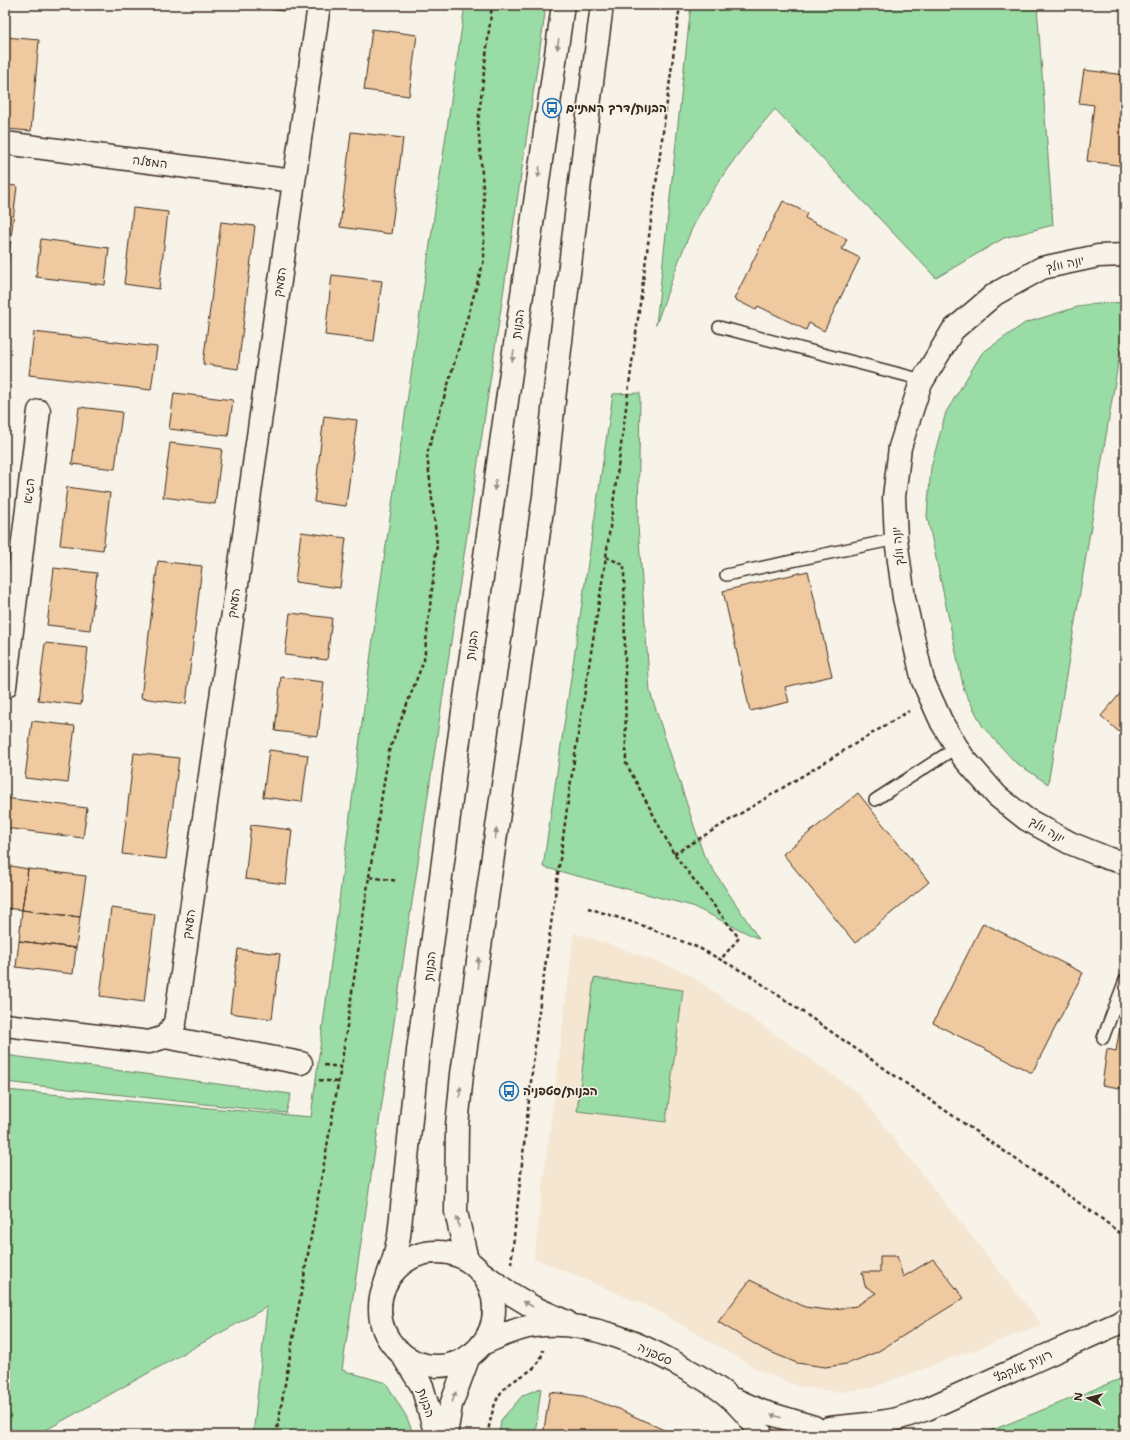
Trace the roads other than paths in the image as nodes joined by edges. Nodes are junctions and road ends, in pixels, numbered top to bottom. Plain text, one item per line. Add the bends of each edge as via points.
1 (319, 5) edge
2 (563, 5) edge
3 (602, 5) edge
4 (611, 5) edge
5 (598, 36) junction
6 (5, 143) edge
7 (294, 181) junction
8 (1125, 256) edge
9 (719, 327) dead end
10 (924, 380) junction
11 (39, 411) dead end
12 (896, 539) junction
13 (12, 571) edge
14 (726, 575) dead end
15 (5, 687) edge
16 (957, 747) junction
17 (875, 800) dead end
18 (1125, 863) edge
19 (1125, 980) edge
20 (5, 1025) edge
21 (165, 1037) junction
22 (1103, 1038) dead end
23 (300, 1063) dead end
24 (474, 1266) junction
25 (386, 1284) junction
26 (1123, 1321) edge
27 (576, 1326) junction
28 (476, 1350) junction
29 (400, 1352) junction
30 (728, 1396) junction
31 (927, 1409) junction
32 (830, 1430) edge
33 (436, 1435) edge
34 (446, 1435) edge
35 (762, 1435) edge
36 (794, 1435) edge
37 (897, 1435) edge

1 - 7 street, העמק
2 -> 25 street, הבנות via 457,756 418,1051 399,1236
3 - 5 street
4 - 5 street
24 -> 5 street via 456,1212 456,1126 544,496
6 - 7 street, המעלה
7 - 21 street, העמק via 175,1023
8 - 10 street, יונה וולך via 1098,256 1042,268 995,294 953,330
9 - 10 lane
10 - 12 street, יונה וולך via 920,385 900,447 894,497
11 - 13 street, הגיא
12 - 14 lane
12 - 16 street, יונה וולך via 904,598 923,681 942,723
13 - 15 street, הגיא
16 - 17 lane
16 - 18 street, יונה וולך via 997,796 1026,819 1070,843
19 - 22 lane
20 - 21 street via 149,1042
21 - 23 street
24 - 25 street via 449,1253 430,1252 412,1257 396,1268
27 -> 24 street, סטפניה via 533,1307
24 - 28 street via 490,1289 494,1308 492,1326
25 - 29 street via 380,1302 381,1321 388,1338
26 - 31 street, רונית אלקבץ
27 - 28 street, סטפניה via 534,1326 512,1331
27 - 30 street, סטפניה via 641,1346 703,1379
28 - 29 street via 452,1364 434,1366 416,1362
34 -> 28 street, הבנות via 451,1405
29 - 33 street, הבנות via 422,1386
32 -> 30 street, סטפניה via 761,1411
30 - 35 street, סטפניה
31 - 32 street, רונית אלקבץ via 897,1419
31 - 37 street, רונית אלקבץ
32 - 36 street via 799,1432

